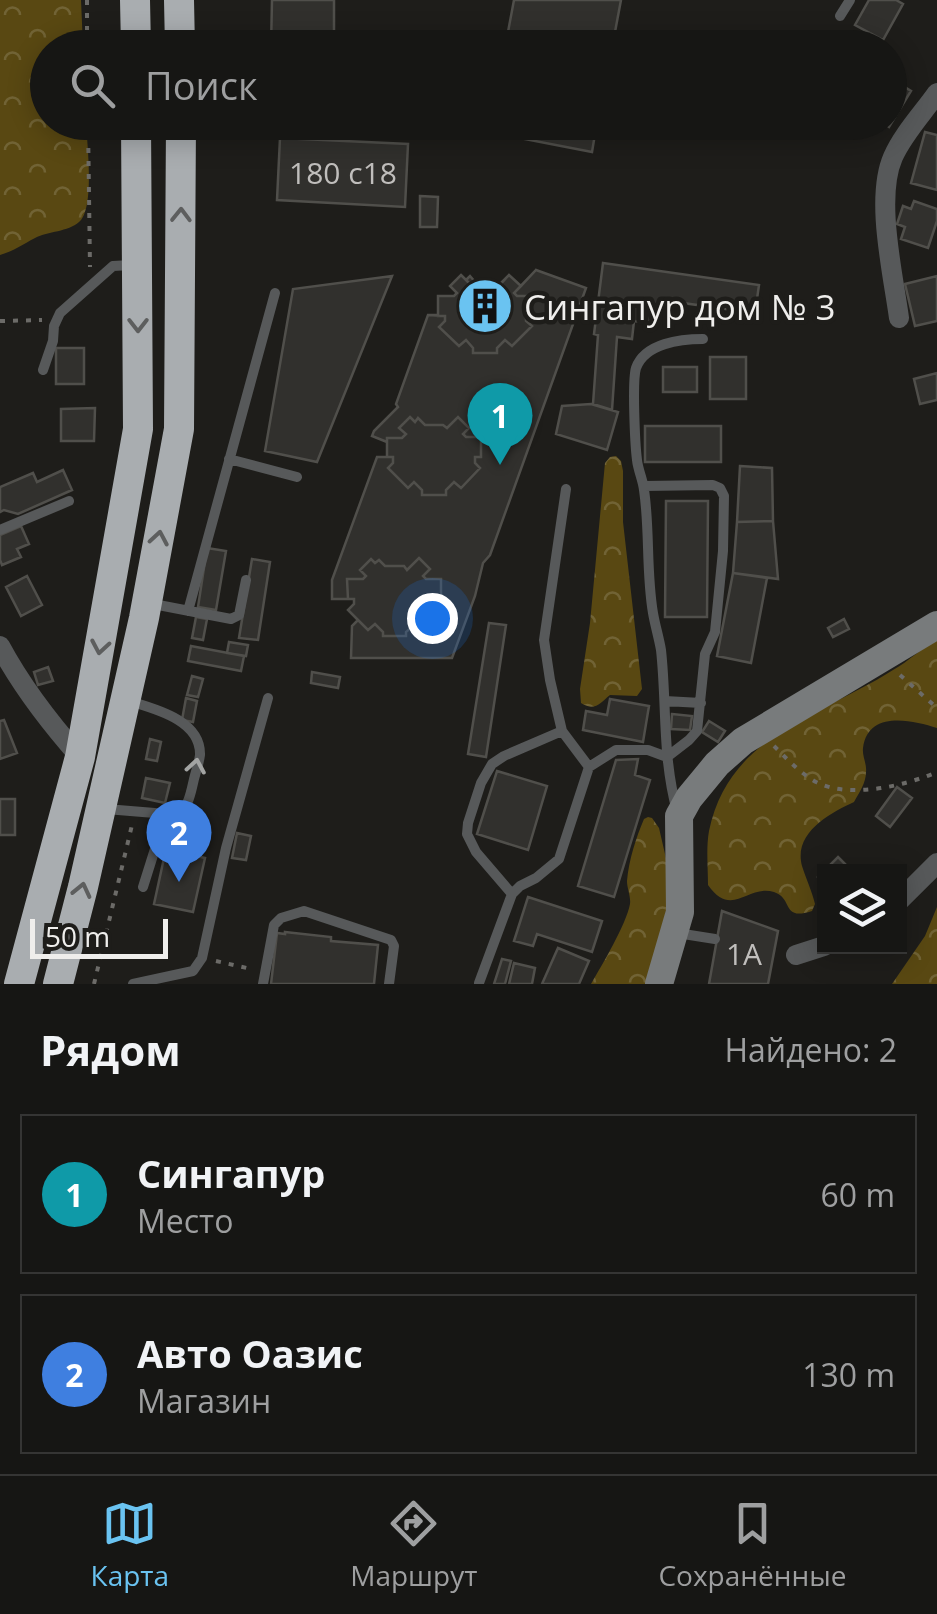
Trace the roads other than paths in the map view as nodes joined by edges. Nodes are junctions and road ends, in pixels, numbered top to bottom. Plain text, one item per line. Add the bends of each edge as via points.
1 (136, 0) edge
2 (179, 0) edge
3 (850, 0) edge
4 (840, 16) dead end
5 (136, 30) edge
6 (180, 30) edge
7 (937, 93) edge
8 (907, 136) edge
9 (136, 140) edge
10 (181, 140) edge
11 (904, 140) edge
12 (137, 264) junction
13 (275, 293) dead end
14 (899, 318) dead end
15 (703, 338) dead end
16 (43, 370) dead end
17 (230, 459) junction
18 (297, 477) dead end
19 (644, 486) junction
20 (566, 489) dead end
21 (70, 501) dead end
22 (0, 530) edge
23 (246, 580) dead end
24 (147, 603) junction
25 (188, 611) junction
26 (937, 625) edge
27 (0, 646) edge
28 (268, 698) dead end
29 (125, 699) junction
30 (664, 702) junction
31 (701, 703) junction
32 (562, 731) junction
33 (667, 756) junction
34 (80, 757) junction
35 (589, 767) junction
36 (100, 808) junction
37 (166, 814) junction
38 (678, 816) junction
39 (937, 863) edge
40 (143, 887) dead end
41 (907, 893) edge
42 (512, 894) junction
43 (676, 932) junction
44 (715, 939) dead end
45 (817, 948) edge
46 (796, 955) dead end
47 (479, 983) edge
48 (19, 984) edge
49 (58, 984) edge
50 (134, 984) edge
51 (263, 984) edge
52 (389, 984) edge
53 (660, 984) edge

1 - 5 highway
2 - 6 highway
3 - 4 lane
7 - 8 street
9 - 12 highway
24 -> 10 highway via 179,430
11 - 14 street via 885,189
12 - 16 lane via 114,266 60,313
12 -> 34 highway via 138,430
13 - 17 lane
15 - 19 lane via 660,344 636,368 637,462
17 - 18 lane
17 - 25 lane
19 - 30 lane
19 - 31 lane via 713,485 724,496 715,632
20 - 32 lane via 544,640
21 - 22 lane
23 - 25 lane via 236,617
24 - 25 lane
24 - 29 highway
26 - 38 main road via 743,741
27 - 34 street
28 - 50 lane via 202,958 192,971
29 - 36 highway
37 -> 29 lane via 186,808 200,748 177,719
30 - 31 lane
30 - 33 lane
31 - 33 lane via 695,734
32 - 35 lane
32 - 42 lane via 492,764 468,823 476,852
33 - 35 lane via 616,750
33 - 38 lane
34 - 48 highway
35 - 42 lane via 559,859
36 - 37 lane
49 -> 36 highway
37 - 40 lane
38 - 43 main road
39 - 41 street
42 - 47 lane
43 - 44 lane
43 - 53 main road
45 - 46 street
51 - 52 lane via 274,924 304,911 391,940

